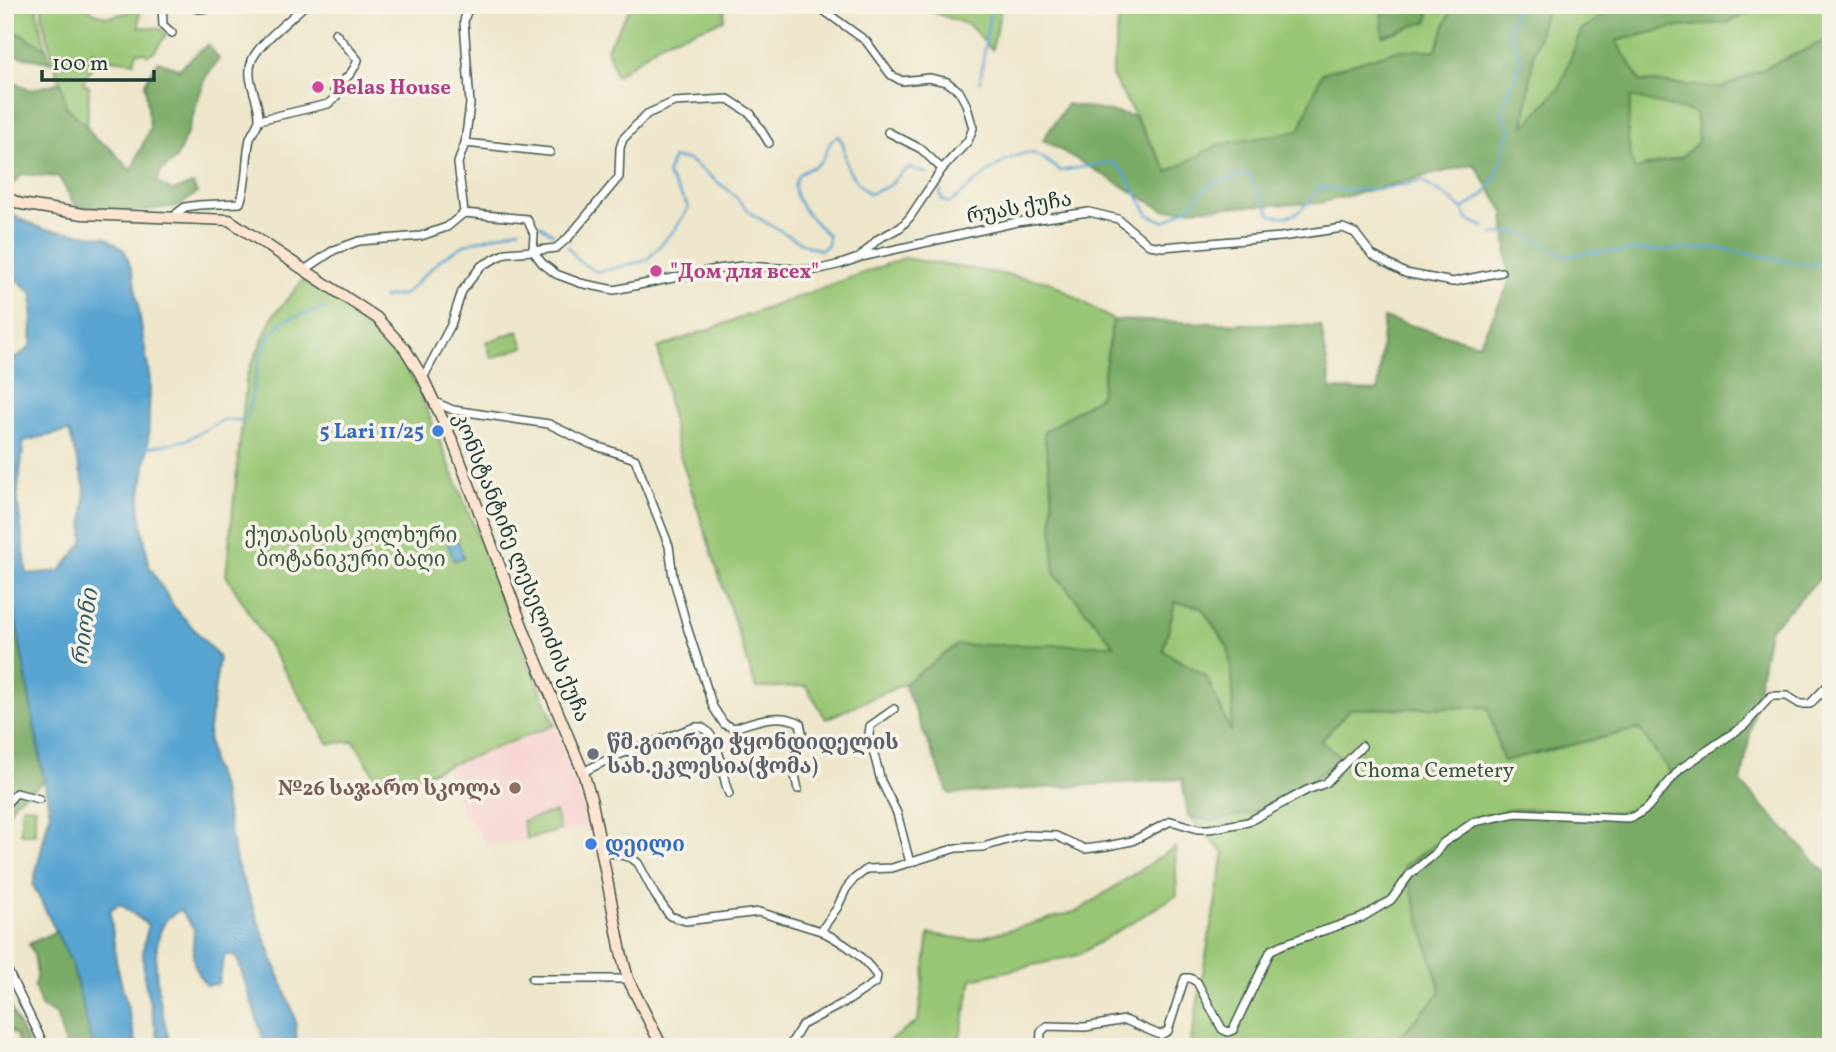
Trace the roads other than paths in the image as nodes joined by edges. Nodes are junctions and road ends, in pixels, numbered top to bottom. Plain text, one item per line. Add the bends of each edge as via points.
1 (162, 5) edge
2 (185, 5) edge
3 (236, 5) edge
4 (305, 5) edge
5 (503, 5) edge
6 (556, 5) edge
7 (816, 5) edge
8 (173, 33) dead end
9 (335, 33) dead end
10 (259, 120) junction
11 (888, 132) dead end
12 (465, 143) junction
13 (769, 143) dead end
14 (550, 152) dead end
15 (942, 169) junction
16 (5, 197) edge
17 (464, 214) junction
18 (176, 217) junction
19 (533, 251) junction
20 (861, 257) junction
21 (306, 269) junction
22 (1501, 272) dead end
23 (423, 378) junction
24 (434, 402) junction
25 (1831, 682) edge
26 (1822, 694) junction
27 (1831, 700) edge
28 (894, 709) dead end
29 (1362, 746) dead end
30 (583, 772) junction
31 (798, 789) dead end
32 (729, 794) dead end
33 (39, 799) dead end
34 (5, 805) edge
35 (602, 851) junction
36 (910, 863) junction
37 (821, 932) junction
38 (5, 965) edge
39 (532, 979) dead end
40 (628, 979) junction
41 (45, 1047) edge
42 (662, 1047) edge
43 (789, 1047) edge
44 (1040, 1047) edge

1 - 8 street via 163,25
2 - 3 street via 198,9
4 - 10 street via 252,61
5 - 6 street
5 - 12 street via 467,10 470,104
7 - 15 street via 866,41 891,75 902,81 929,78 959,90 973,128 968,141
9 - 10 street via 358,60 352,74 334,91 336,97 328,104
10 - 18 street via 249,145 240,203 193,206
11 - 15 street via 922,149
12 - 14 street
12 - 17 street via 458,163
13 - 19 street via 751,114 728,99 674,102 647,114 623,139 619,177 568,238 556,248
15 - 20 street via 901,227 878,239
16 - 18 main road, კონსტანტინე ლესელიძის ქუჩა via 83,214
17 - 19 street via 527,219 534,234
17 - 21 street via 447,227 421,236 359,241 334,250
18 - 21 main road, კონსტანტინე ლესელიძის ქუჩა via 229,220
19 - 20 street, რუას ქუჩა via 556,274 614,290 717,269 816,270
19 - 23 street via 506,253 481,266 461,291 450,325
20 - 22 street, რუას ქუჩა via 1017,222 1090,212 1118,219 1149,245 1281,237 1343,228 1355,233 1372,256 1405,274 1453,282
21 - 23 main road, კონსტანტინე ლესელიძის ქუჩა via 377,318
23 - 24 main road, კონსტანტინე ლესელიძის ქუჩა
24 - 30 main road, კონსტანტინე ლესელიძის ქუჩა
24 - 31 street via 453,410 549,424 635,459 668,546 680,604 713,706 724,724 734,728 761,719 788,717 800,723 803,738 792,762
25 - 26 street
26 - 27 street
26 - 44 street via 1810,704 1771,696 1745,724 1679,768 1648,807 1629,818 1516,813 1475,822 1443,843 1391,900 1361,919 1271,950 1233,1030 1222,1030 1197,982 1185,978 1168,1031 1160,1035 1125,1020 1086,1027 1047,1026 1041,1032
28 - 36 street via 870,726 869,735
29 - 36 street via 1326,783 1248,822 1198,829 1171,821 1132,841 1085,849 1056,836 1024,835 983,847 956,848
30 - 32 street via 701,727 711,735
30 - 35 main road, კონსტანტინე ლესელიძის ქუჩა
33 - 34 street via 16,793
35 - 37 street via 638,863 670,916 686,921 759,912
35 - 40 main road, კონსტანტინე ლესელიძის ქუჩა
36 - 37 street via 867,869 853,879
37 - 43 street via 849,945 867,962 876,982 802,1025
38 - 41 street
39 - 40 street
40 - 42 main road, კონსტანტინე ლესელიძის ქუჩა

